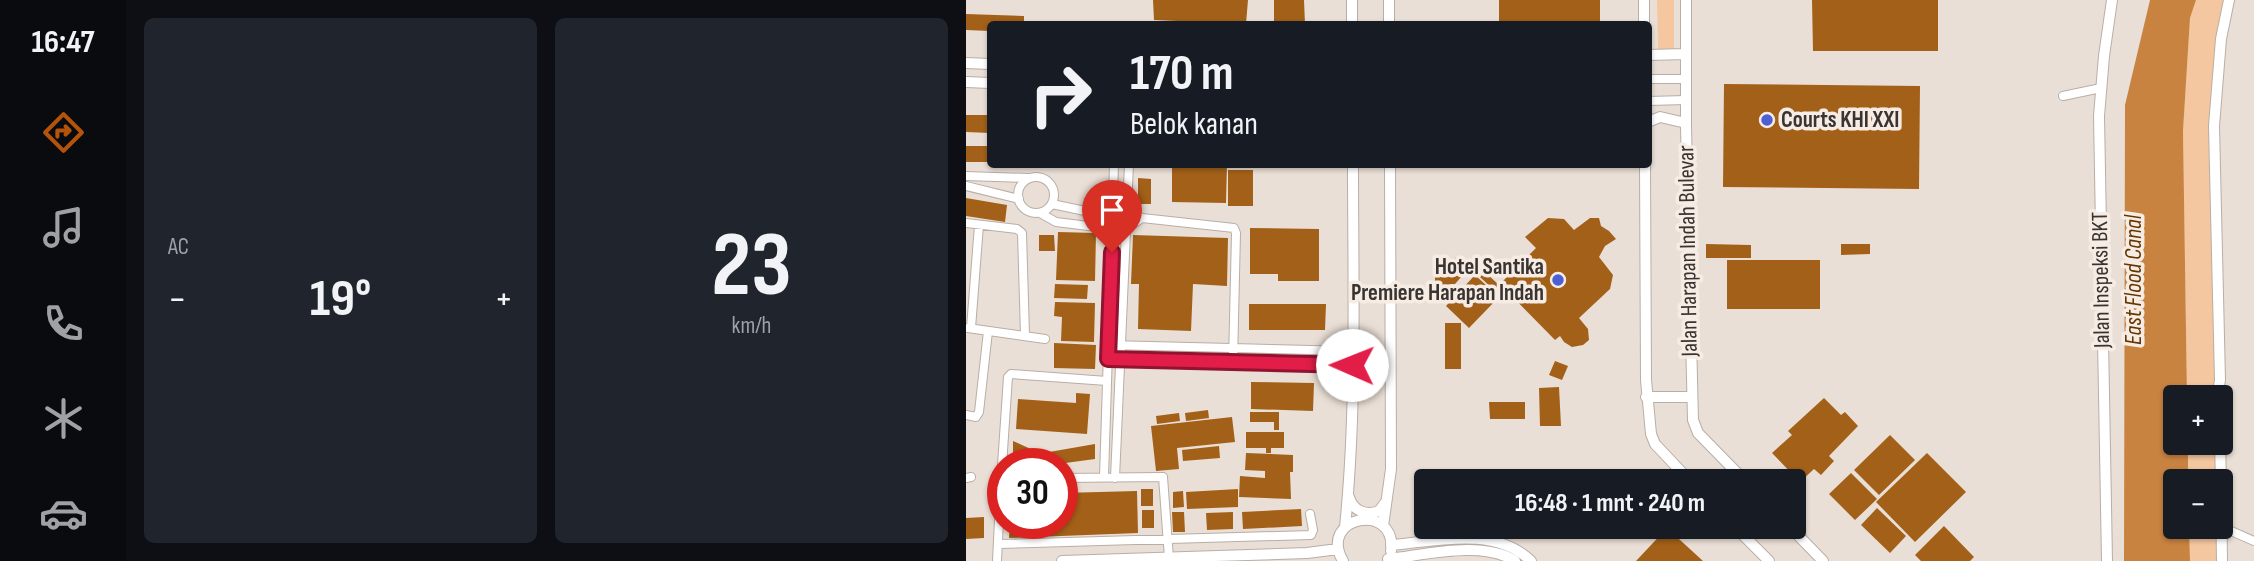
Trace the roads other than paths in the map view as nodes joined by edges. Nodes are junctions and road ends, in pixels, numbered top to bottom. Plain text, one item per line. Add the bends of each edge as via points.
1 (1352, 0) edge
2 (1389, 0) edge
3 (1644, 0) edge
4 (1686, 0) edge
5 (2112, 0) edge
6 (2229, 0) edge
7 (1352, 21) edge
8 (1389, 21) edge
9 (1644, 21) edge
10 (1686, 54) junction
11 (1652, 55) edge
12 (966, 63) edge
13 (987, 64) edge
14 (1652, 79) edge
15 (1686, 79) junction
16 (966, 82) edge
17 (987, 83) edge
18 (2101, 88) junction
19 (2063, 96) dead end
20 (1686, 100) junction
21 (1652, 101) edge
22 (1652, 120) edge
23 (1686, 123) junction
24 (1114, 168) edge
25 (1129, 168) edge
26 (1353, 168) edge
27 (1390, 168) edge
28 (1644, 168) edge
29 (966, 176) edge
30 (1031, 178) junction
31 (966, 186) edge
32 (1019, 199) junction
33 (1052, 204) junction
34 (1114, 211) junction
35 (1127, 211) junction
36 (1040, 213) junction
37 (1142, 218) junction
38 (966, 223) edge
39 (979, 225) junction
40 (1113, 229) junction
41 (1126, 229) junction
42 (968, 328) edge
43 (988, 331) junction
44 (1026, 335) junction
45 (1045, 339) dead end
46 (1108, 345) junction
47 (1121, 346) junction
48 (1233, 350) junction
49 (1352, 351) junction
50 (1108, 359) junction
51 (1121, 359) junction
52 (1233, 362) junction
53 (1352, 365) junction
54 (1107, 381) junction
55 (2219, 385) edge
56 (1646, 397) junction
57 (1687, 397) junction
58 (966, 415) edge
59 (1004, 448) edge
60 (1679, 469) edge
61 (1733, 469) edge
62 (1104, 477) junction
63 (1078, 478) edge
64 (1115, 478) junction
65 (1348, 493) junction
66 (1388, 500) junction
67 (1310, 514) dead end
68 (1383, 526) junction
69 (1345, 527) junction
70 (2233, 532) edge
71 (999, 539) edge
72 (1747, 539) edge
73 (1801, 539) edge
74 (2222, 539) edge
75 (1156, 540) junction
76 (1167, 540) junction
77 (2254, 541) edge
78 (999, 544) junction
79 (1391, 545) junction
80 (1338, 549) junction
81 (1157, 558) junction
82 (1169, 558) junction
83 (1387, 560) edge
84 (1820, 560) edge
85 (997, 561) edge
86 (1062, 561) edge
87 (1342, 561) edge
88 (1515, 561) edge
89 (1531, 561) edge
90 (1769, 561) edge
91 (2107, 561) edge
92 (2222, 561) edge

1 - 7 street
2 - 8 street
3 - 9 street
4 - 10 street, Jalan Harapan Indah Bulevar
5 - 18 street, Jalan Inspeksi BKT
6 - 55 street via 2214,126
10 - 11 street
10 - 15 street, Jalan Harapan Indah Bulevar
12 - 13 street
14 - 15 street
15 - 20 street, Jalan Harapan Indah Bulevar
16 - 17 street
18 - 19 street
18 - 91 street, Jalan Inspeksi BKT
20 - 21 street
20 - 23 street, Jalan Harapan Indah Bulevar
22 - 23 street via 1660,117
23 - 57 street, Jalan Harapan Indah Bulevar
24 - 34 street
25 - 35 street
26 - 49 street
27 - 66 street
28 - 56 street, Jalan Harapan Indah Bulevar
29 - 30 street
30 - 32 street via 1021,186
30 - 33 street via 1050,183
31 - 32 street
32 - 36 street via 1027,211
33 - 34 street
33 - 36 street
34 - 35 street
34 - 40 street
35 - 37 street
35 - 41 street
36 - 40 street via 1056,222
37 - 41 street
37 - 48 street via 1236,230
38 - 39 street
39 - 42 street
39 - 44 street via 1022,233
40 - 41 street
40 - 46 street
41 - 47 street
42 - 43 street
43 - 44 street
43 - 58 street via 979,412
44 - 45 street
46 - 47 street
46 - 50 street
47 - 48 street
47 - 51 street
48 - 49 street
48 - 52 street
49 - 53 street
50 - 51 street
50 - 54 street
51 - 52 street
51 - 64 street
52 - 53 street
53 - 65 street
54 - 59 street via 1011,374
54 - 62 street
56 - 57 street
56 - 60 street, Jalan Harapan Indah Bulevar via 1655,444
57 - 61 street, Jalan Harapan Indah Bulevar via 1698,433
62 - 63 street
62 - 64 street
64 - 76 street via 1163,477
65 - 66 street via 1355,509 1365,513 1379,510
65 - 69 street
66 - 68 street
67 - 76 street via 1311,536
68 - 69 street via 1361,519
68 - 79 street
69 - 80 street
70 - 77 street
71 - 78 street
72 - 90 street
73 - 84 street
74 - 92 street
75 - 76 street
75 - 78 street
75 - 81 street
76 - 82 street
78 - 85 street
79 - 83 street
79 - 89 street via 1487,539 1514,547
80 - 82 street
80 - 87 street
81 - 82 street
81 - 86 street
83 - 88 street via 1468,551 1502,553

